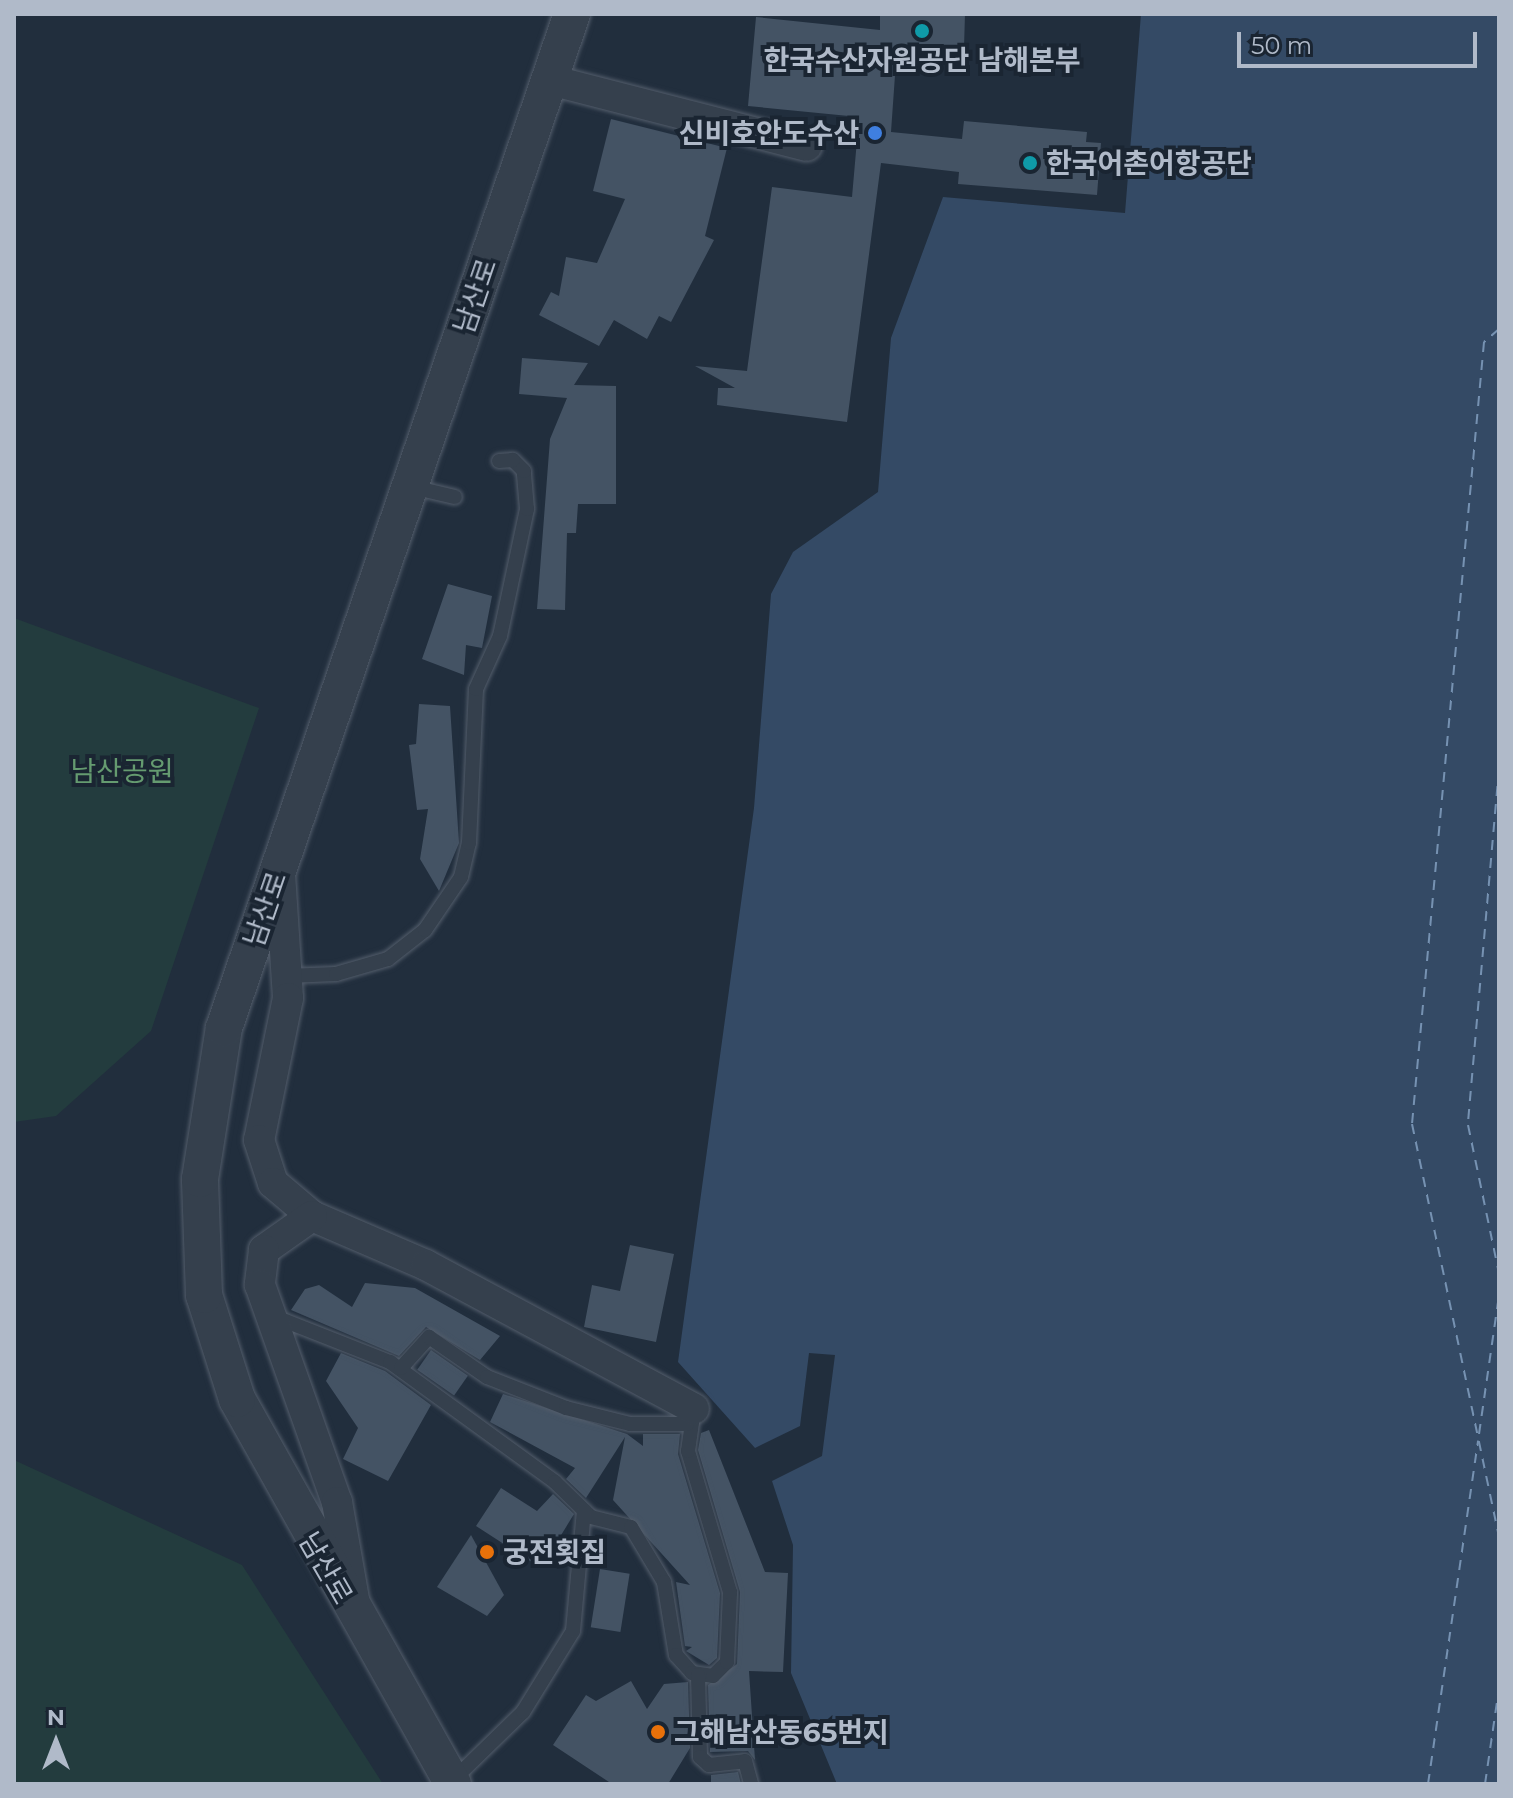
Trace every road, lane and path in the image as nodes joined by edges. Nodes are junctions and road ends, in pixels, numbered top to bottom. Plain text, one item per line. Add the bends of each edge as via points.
1 (572, 14) edge
2 (550, 80) junction
3 (807, 146) dead end
4 (499, 461) dead end
5 (410, 487) junction
6 (455, 497) dead end
7 (280, 868) junction
8 (287, 976) junction
9 (312, 1216) junction
10 (269, 1314) junction
11 (401, 1368) junction
12 (691, 1417) junction
13 (584, 1511) junction
14 (357, 1622) junction
15 (698, 1675) junction
16 (452, 1783) edge
17 (751, 1784) edge

1 - 2 street, 남산로
2 - 3 street
2 - 5 street, 남산로
4 - 8 lane via 513,460 524,471 527,509 500,636 476,689 461,877 425,930 388,959 336,974
5 - 6 lane
5 - 7 street, 남산로
7 - 8 street
7 - 14 street, 남산로 via 212,1082 199,1257 212,1328 237,1399
8 - 9 street via 287,1013 259,1151 273,1183
9 - 10 street via 264,1250 259,1272
9 - 12 street via 426,1265
10 - 11 lane
10 - 14 street via 337,1502
11 - 12 lane via 429,1337 487,1377 566,1408 630,1424
11 - 13 lane
12 - 15 lane via 688,1451 730,1592 724,1669
13 - 15 lane via 604,1523 624,1524 646,1544 664,1582 676,1655
13 - 16 lane via 573,1631 523,1712
14 - 16 street, 남산로
15 - 17 lane via 700,1757 709,1765 745,1761

